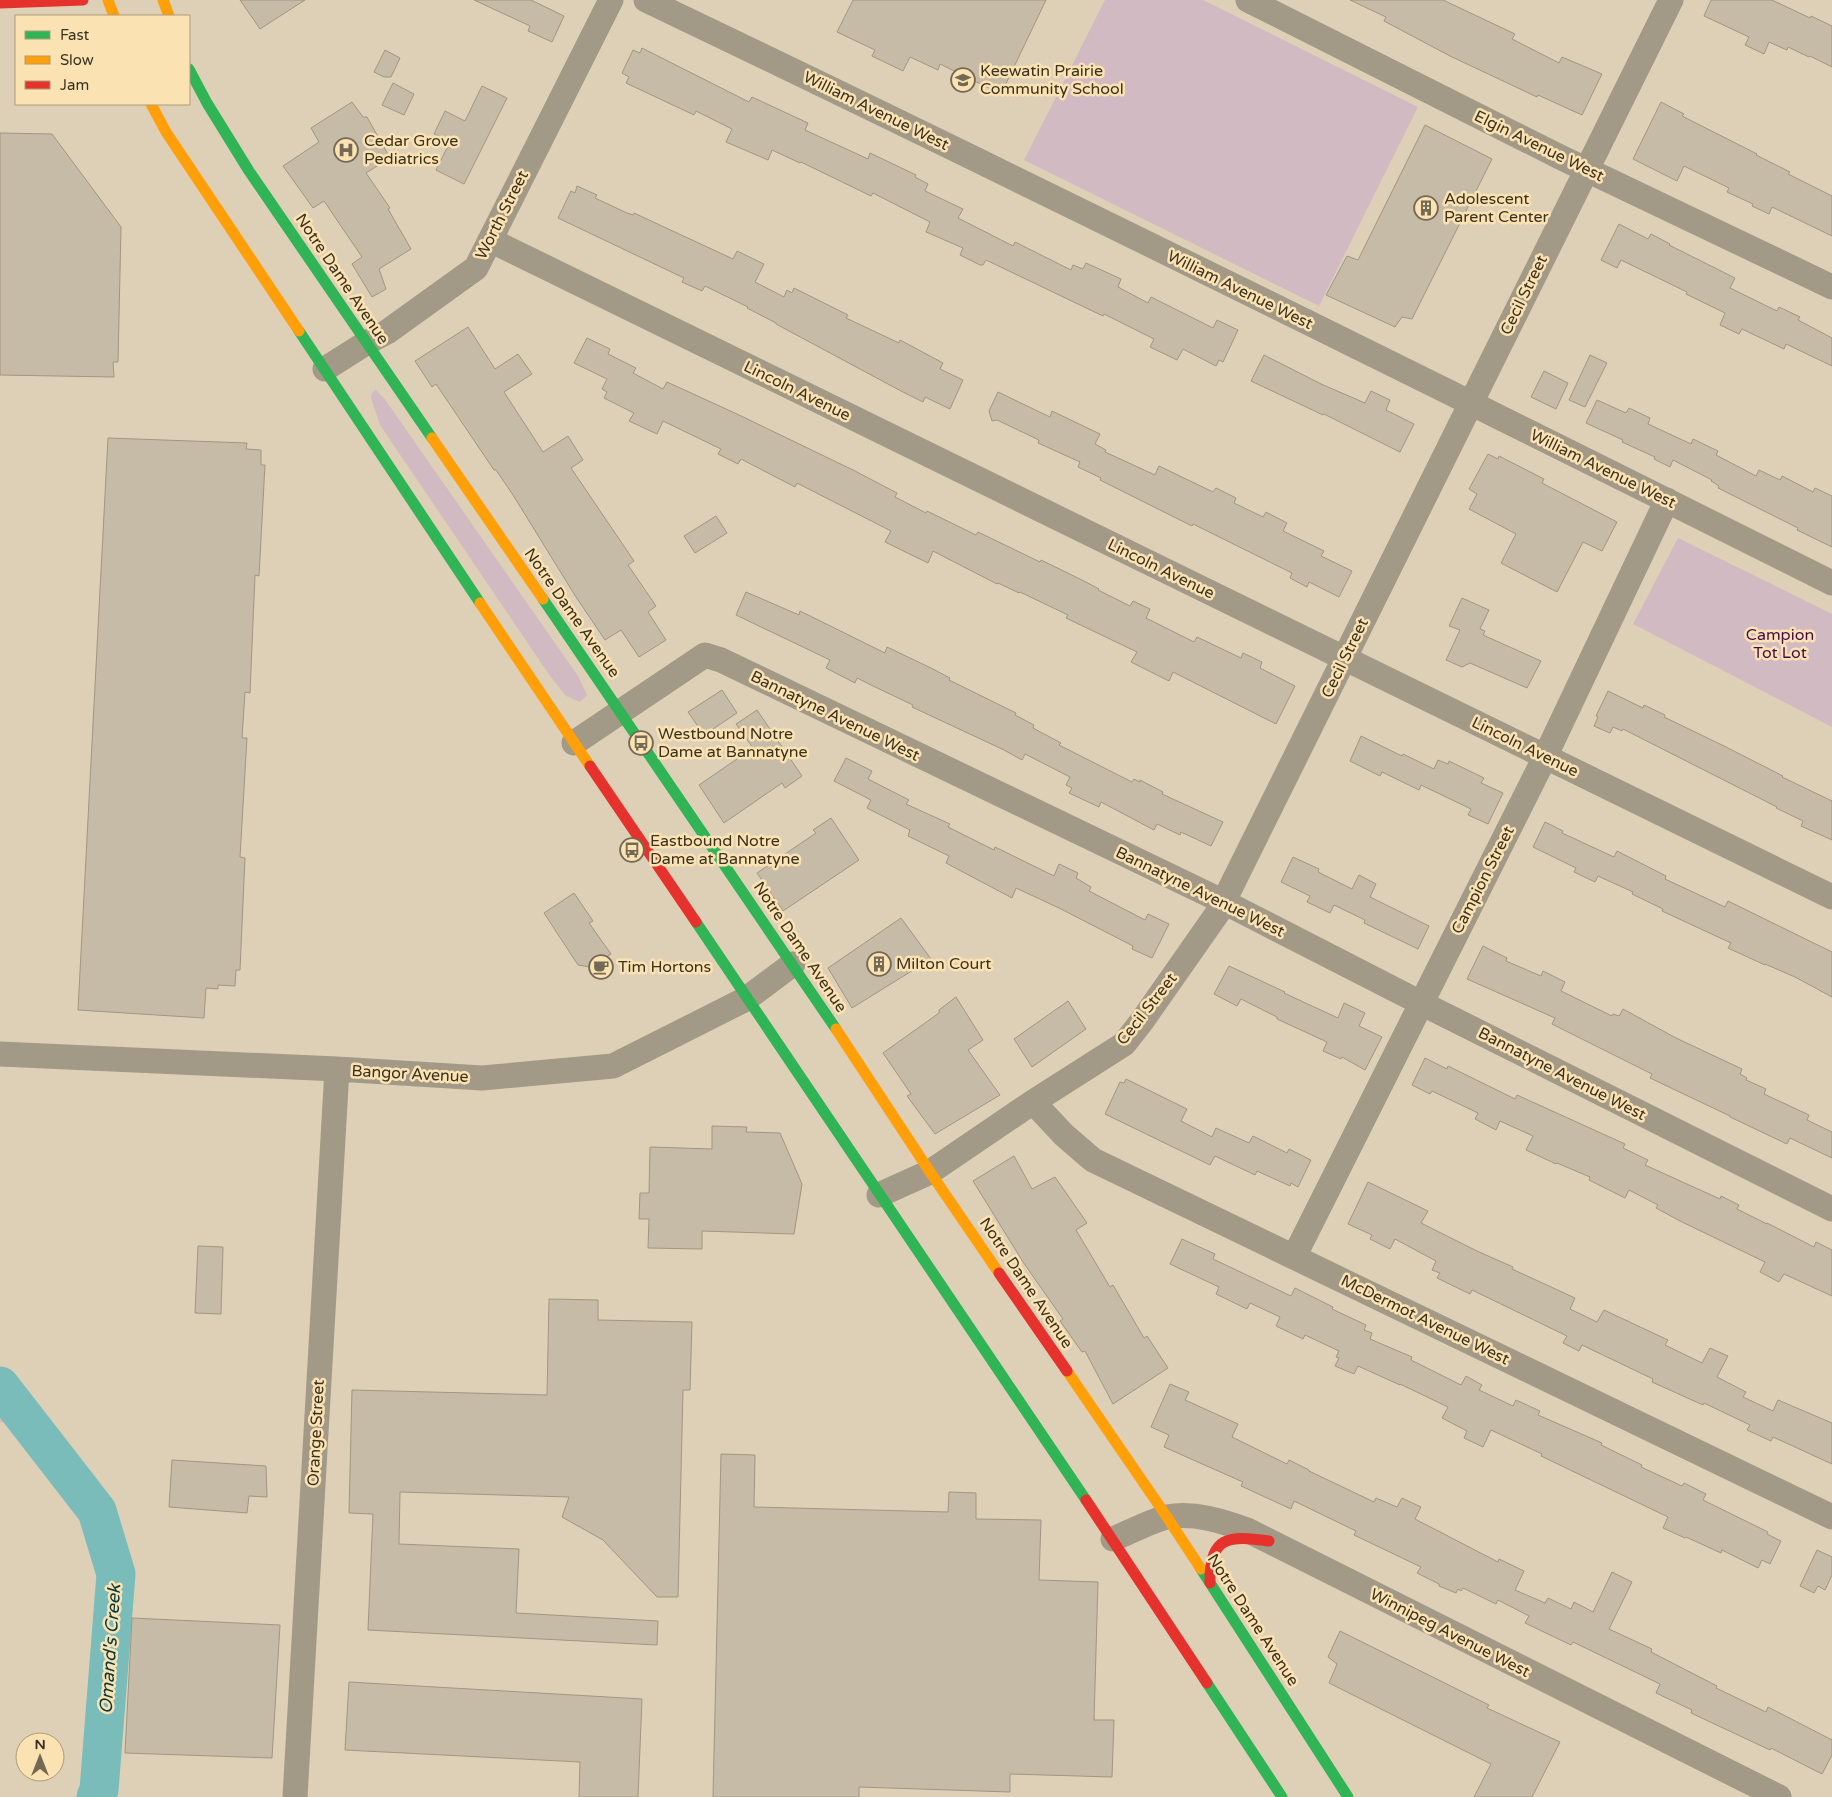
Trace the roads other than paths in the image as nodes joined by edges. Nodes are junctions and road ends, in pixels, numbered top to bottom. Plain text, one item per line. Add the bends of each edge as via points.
1 (83, 0) edge
2 (108, 0) edge
3 (163, 0) edge
4 (611, 0) edge
5 (646, 0) edge
6 (1248, 0) edge
7 (1671, 0) edge
8 (0, 3) edge
9 (0, 7) edge
10 (28, 14) dead end
11 (114, 15) edge
12 (169, 15) edge
13 (190, 71) edge
14 (151, 105) edge
15 (1586, 170) junction
16 (490, 240) junction
17 (1832, 288) edge
18 (366, 343) junction
19 (325, 369) junction
20 (1471, 403) junction
21 (1667, 500) junction
22 (1832, 583) edge
23 (1344, 658) junction
24 (620, 711) junction
25 (574, 743) junction
26 (1545, 757) junction
27 (1832, 897) edge
28 (1224, 902) junction
29 (793, 964) junction
30 (746, 999) junction
31 (1421, 1003) junction
32 (0, 1054) edge
33 (337, 1069) junction
34 (1033, 1102) junction
35 (930, 1172) junction
36 (879, 1196) junction
37 (1832, 1209) edge
38 (1294, 1257) junction
39 (1167, 1517) junction
40 (1832, 1517) edge
41 (1113, 1539) junction
42 (1269, 1541) junction
43 (1210, 1583) junction
44 (1281, 1796) edge
45 (294, 1797) edge
46 (1348, 1797) edge
47 (1779, 1797) edge

1 - 8 main road
2 - 11 main road
3 - 12 main road
4 - 16 street, Worth Street
5 - 20 street, William Avenue West
6 - 15 street, Elgin Avenue West
7 - 15 street, Cecil Street
9 - 10 main road
13 - 18 main road, Notre Dame Avenue via 248,171
14 - 19 main road
15 - 17 street, Elgin Avenue West
15 - 20 street, Cecil Street
16 - 18 street, Worth Street via 476,268 387,332
16 - 23 street, Lincoln Avenue
18 - 19 street, Worth Street
18 - 24 main road, Notre Dame Avenue
19 - 25 main road
20 - 21 street, William Avenue West
20 - 23 street, Cecil Street
21 - 22 street, William Avenue West
21 - 26 street, Campion Street
23 - 26 street, Lincoln Avenue
23 - 28 street, Cecil Street
24 - 25 street, Bannatyne Avenue West
24 - 28 street, Bannatyne Avenue West via 706,655
24 - 29 main road, Notre Dame Avenue
25 - 30 main road
26 - 27 street, Lincoln Avenue
26 - 31 street, Campion Street
28 - 31 street, Bannatyne Avenue West
28 - 34 street, Cecil Street via 1124,1044
29 - 30 street, Bangor Avenue
29 - 35 main road, Notre Dame Avenue
30 - 33 street, Bangor Avenue via 613,1066 482,1078
30 - 36 main road
31 - 37 street, Bannatyne Avenue West
31 - 38 street, Campion Street
32 - 33 street, Bangor Avenue
33 - 45 street, Orange Street
34 - 35 street, Cecil Street
34 - 38 street, McDermot Avenue West via 1092,1160
35 - 36 street, Cecil Street
35 - 39 main road, Notre Dame Avenue
36 - 41 main road
38 - 40 street, McDermot Avenue West
39 - 41 street, Winnipeg Avenue West
39 - 42 street, Winnipeg Avenue West via 1216,1519
39 - 43 main road, Notre Dame Avenue
41 - 44 main road
42 - 43 main road via 1230,1539 1217,1548 1210,1562
42 - 47 street, Winnipeg Avenue West
43 - 46 main road, Notre Dame Avenue

